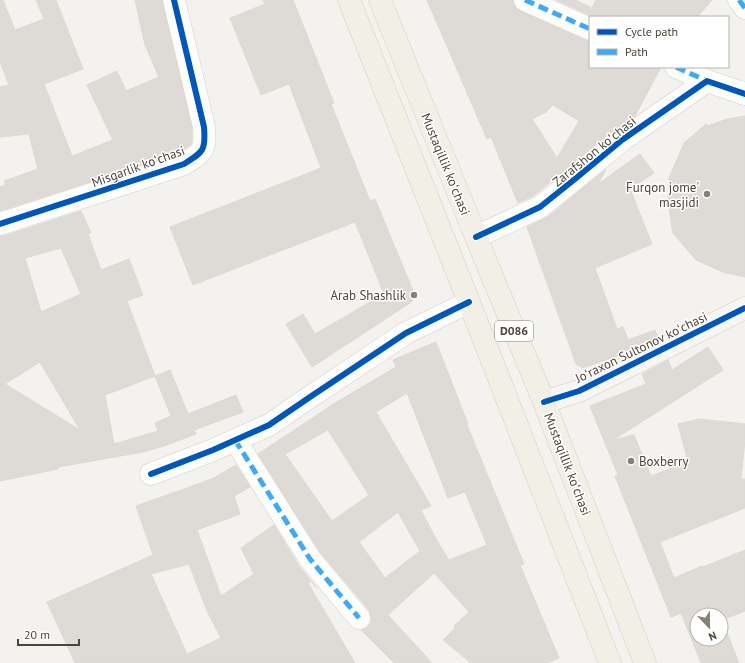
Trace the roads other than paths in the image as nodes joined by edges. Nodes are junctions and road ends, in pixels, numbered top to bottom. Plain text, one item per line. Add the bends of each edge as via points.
1 (174, 0) edge
2 (349, 0) edge
3 (380, 0) edge
4 (525, 0) edge
5 (739, 0) edge
6 (745, 8) edge
7 (589, 29) edge
8 (678, 68) edge
9 (707, 81) junction
10 (745, 94) edge
11 (0, 224) edge
12 (476, 237) junction
13 (469, 302) junction
14 (745, 308) edge
15 (544, 402) junction
16 (235, 440) junction
17 (151, 474) dead end
18 (359, 618) dead end
19 (610, 663) edge
20 (645, 663) edge

1 - 11 street, Misgarlik koʻchasi via 204,127 205,141 198,156 184,164
2 - 13 main road, D086
3 - 12 main road, Mustaqillik koʻchasi / D086
4 - 7 street
5 - 6 street
8 - 9 street
9 - 10 street
9 - 12 street, Zarafshon koʻchasi via 622,140 540,207
12 - 15 main road, Mustaqillik koʻchasi / D086
13 - 16 street via 406,333 269,425
13 - 19 main road, D086
14 - 15 street, Joʻraxon Sultonov koʻchasi via 579,391
15 - 20 main road, Mustaqillik koʻchasi / D086
16 - 17 street
16 - 18 street via 310,559

